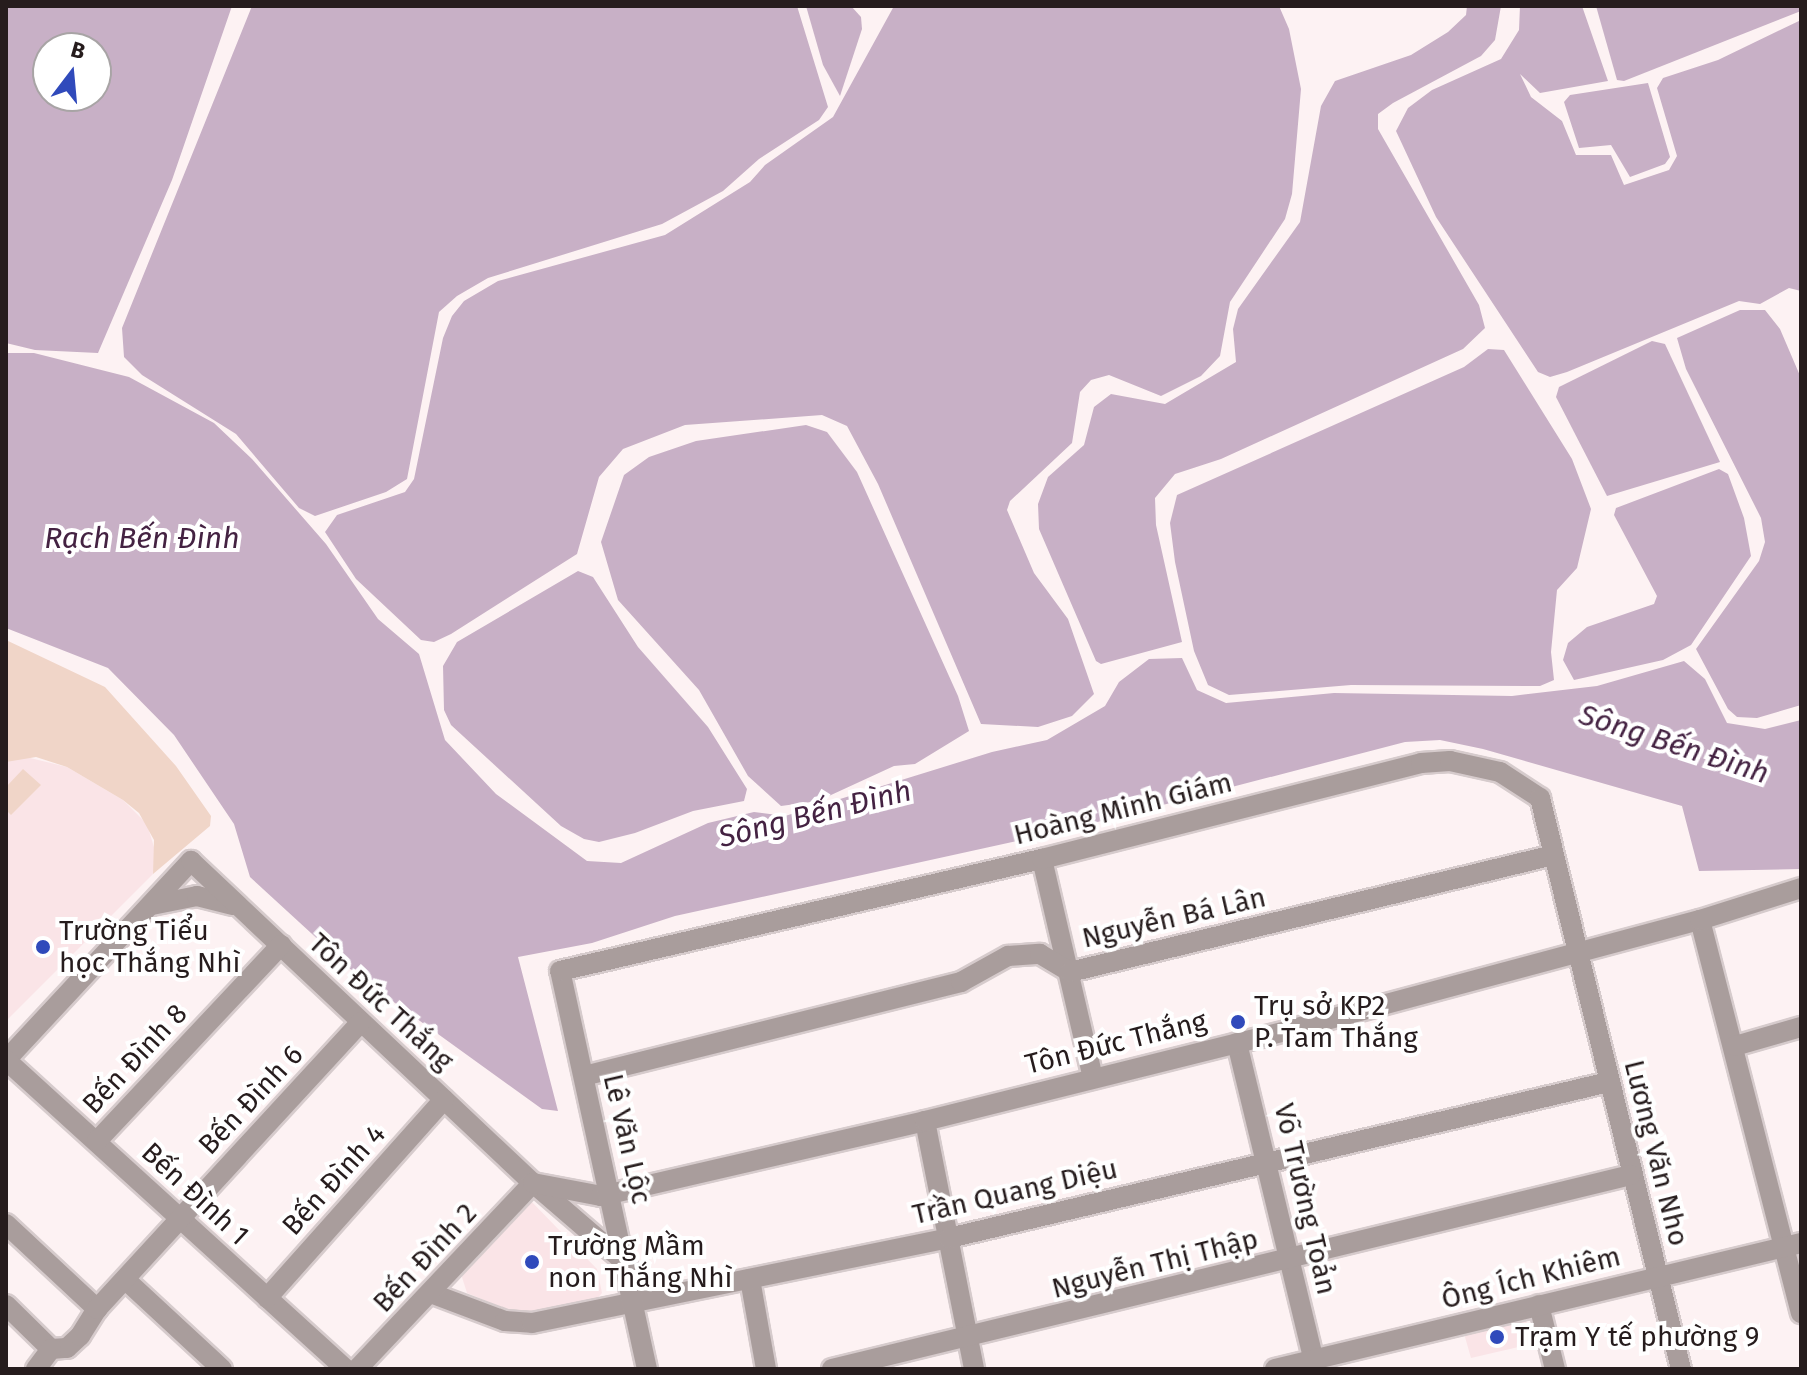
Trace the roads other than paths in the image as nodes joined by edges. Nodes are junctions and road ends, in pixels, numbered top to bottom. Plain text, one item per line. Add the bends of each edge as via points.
1 (1553, 855) junction
2 (1042, 859) junction
3 (1801, 888) edge
4 (148, 907) junction
5 (241, 908) junction
6 (1700, 920) junction
7 (281, 945) junction
8 (1579, 949) junction
9 (560, 971) joint
10 (1070, 972) junction
11 (361, 1022) junction
12 (1801, 1027) edge
13 (1237, 1043) junction
14 (1735, 1046) junction
15 (6, 1060) edge
16 (584, 1076) junction
17 (1093, 1078) junction
18 (1609, 1082) junction
19 (444, 1099) junction
20 (925, 1121) junction
21 (97, 1141) junction
22 (1269, 1160) junction
23 (1631, 1175) junction
24 (533, 1183) junction
25 (611, 1194) junction
26 (179, 1219) junction
27 (6, 1224) edge
28 (949, 1238) junction
29 (1793, 1245) edge
30 (1292, 1259) junction
31 (627, 1264) junction
32 (1658, 1276) junction
33 (750, 1279) junction
34 (128, 1282) junction
35 (433, 1294) junction
36 (267, 1298) junction
37 (635, 1300) junction
38 (6, 1305) edge
39 (1539, 1305) junction
40 (97, 1309) junction
41 (1801, 1313) edge
42 (968, 1339) junction
43 (51, 1349) junction
44 (1315, 1364) edge
45 (36, 1369) edge
46 (222, 1369) edge
47 (345, 1369) edge
48 (357, 1369) edge
49 (647, 1369) edge
50 (766, 1369) edge
51 (832, 1369) edge
52 (974, 1369) edge
53 (1275, 1369) edge
54 (1555, 1369) edge
55 (1681, 1369) edge

1 - 2 street, Hoàng Minh Giám via 1540,798 1534,792 1500,772 1450,761 1421,763
1 - 8 street, Hoàng Minh Giám
1 - 10 street, Nguyễn Bá Lân
2 - 9 street, Hoàng Minh Giám
2 - 10 street
3 - 6 street, Tôn Đức Thắng
4 - 5 street via 197,896
4 - 5 street, Tôn Đức Thắng via 191,861
4 - 15 street
5 - 7 street, Tôn Đức Thắng
6 - 8 street, Tôn Đức Thắng
6 - 14 street
7 - 11 street, Tôn Đức Thắng
7 - 21 street, Bến Đình 8
8 - 13 street, Tôn Đức Thắng
8 - 18 street, Lương Văn Nho
9 - 16 street, Lê Văn Lộc
10 - 16 street, Nguyễn Bá Lân via 1040,954 1008,956 961,982
10 - 17 street
11 - 19 street, Tôn Đức Thắng
11 - 26 street, Bến Đình 6
12 - 14 street
13 - 17 street, Tôn Đức Thắng
13 - 22 street, Võ Trường Toản
14 - 29 street
15 - 21 street, Bến Đình 1
16 - 25 street, Lê Văn Lộc
17 - 20 street, Tôn Đức Thắng
18 - 22 street, Trần Quang Diệu
18 - 23 street, Lương Văn Nho
19 - 24 street, Tôn Đức Thắng
19 - 36 street, Bến Đình 4
20 - 25 street, Tôn Đức Thắng
20 - 28 street
21 - 26 street, Bến Đình 1
22 - 28 street, Trần Quang Diệu
22 - 30 street, Võ Trường Toản
23 - 30 street, Nguyễn Thị Thập
23 - 32 street, Lương Văn Nho
24 - 25 street, Tôn Đức Thắng via 565,1192
24 - 31 street, Tôn Đức Thắng
24 - 35 street, Bến Đình 2
25 - 31 street, Lê Văn Lộc
26 - 34 street, Bến Đình 6
26 - 36 street, Bến Đình 1
27 - 40 street
28 - 33 street, Trần Quang Diệu
28 - 42 street
29 - 32 street, Ông Ích Khiêm
29 - 41 street
30 - 42 street, Nguyễn Thị Thập
30 - 44 street, Võ Trường Toản
31 - 37 street, Lê Văn Lộc
32 - 39 street, Ông Ích Khiêm
32 - 55 street, Lương Văn Nho
33 - 37 street, Trần Quang Diệu
33 - 50 street
34 - 40 street, Bến Đình 6
34 - 46 street
35 - 37 street, Trần Quang Diệu via 514,1323
35 - 48 street, Bến Đình 2
36 - 47 street, Bến Đình 1
37 - 49 street, Lê Văn Lộc
38 - 43 street
39 - 44 street, Ông Ích Khiêm
39 - 54 street
40 - 43 street, Bến Đình 6 via 67,1348
42 - 51 street, Nguyễn Thị Thập
42 - 52 street
43 - 45 street, Bến Đình 6
44 - 53 street, Ông Ích Khiêm

